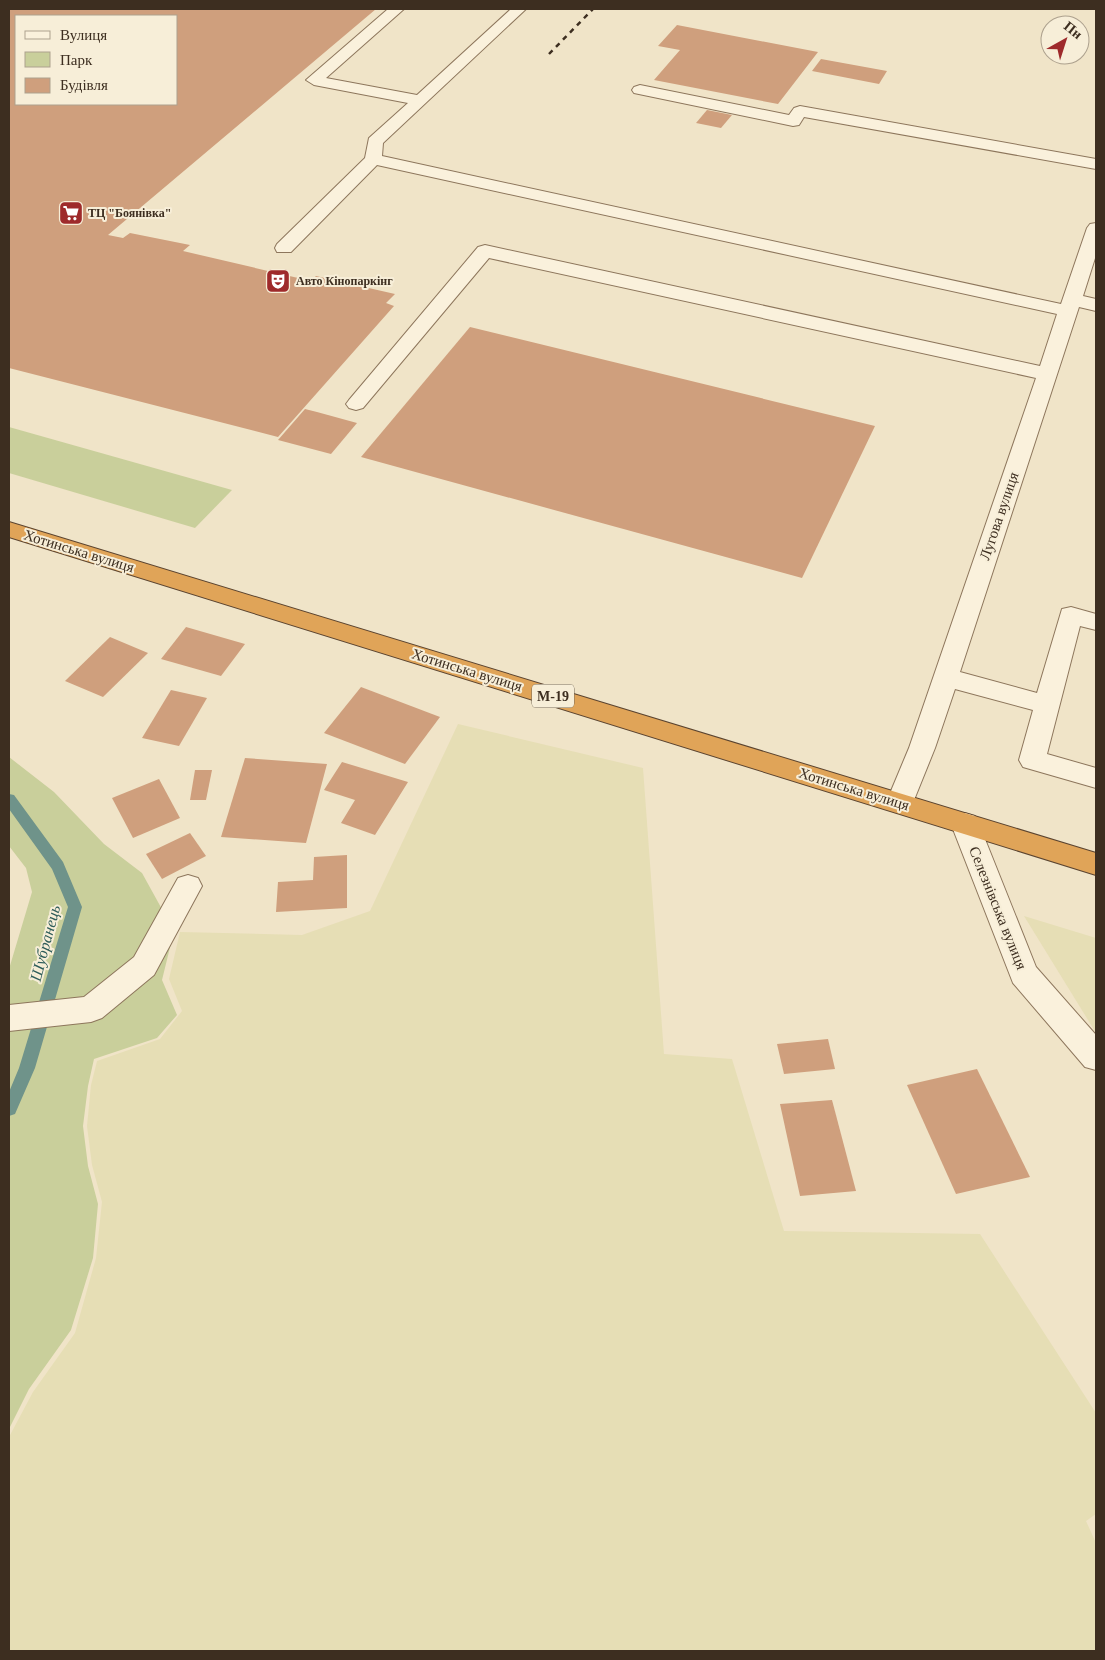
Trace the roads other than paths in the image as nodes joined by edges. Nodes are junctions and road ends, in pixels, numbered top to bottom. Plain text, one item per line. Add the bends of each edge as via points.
1 (398, 9) edge
2 (519, 9) edge
3 (640, 90) dead end
4 (420, 100) junction
5 (373, 159) junction
6 (1096, 164) edge
7 (1096, 228) edge
8 (284, 248) dead end
9 (1090, 262) edge
10 (1070, 305) junction
11 (1096, 305) edge
12 (1047, 374) junction
13 (356, 404) dead end
14 (9, 529) edge
15 (1096, 622) edge
16 (945, 677) junction
17 (1047, 705) junction
18 (1096, 778) edge
19 (900, 803) junction
20 (965, 824) junction
21 (1096, 864) edge
22 (188, 886) dead end
23 (13, 1017) edge
24 (1096, 1056) edge

1 - 4 street via 314,80
2 - 4 street
3 - 6 street via 793,121 800,110
4 - 5 street via 375,142
5 - 8 street
5 - 10 street
7 - 9 street, Лугова вулиця
9 - 10 street, Лугова вулиця
10 - 11 street
10 - 12 street, Лугова вулиця
12 - 13 street via 485,252
12 - 16 street, Лугова вулиця
14 - 19 highway, Хотинська вулиця / М-19
15 - 17 street via 1071,615
16 - 17 street
16 - 19 street, Лугова вулиця
17 - 18 street via 1032,760
19 - 20 highway, Хотинська вулиця / М-19
20 - 21 highway, Хотинська вулиця / М-19
20 - 24 street, Селезнівська вулиця via 1024,974
22 - 23 street via 144,966 91,1009

